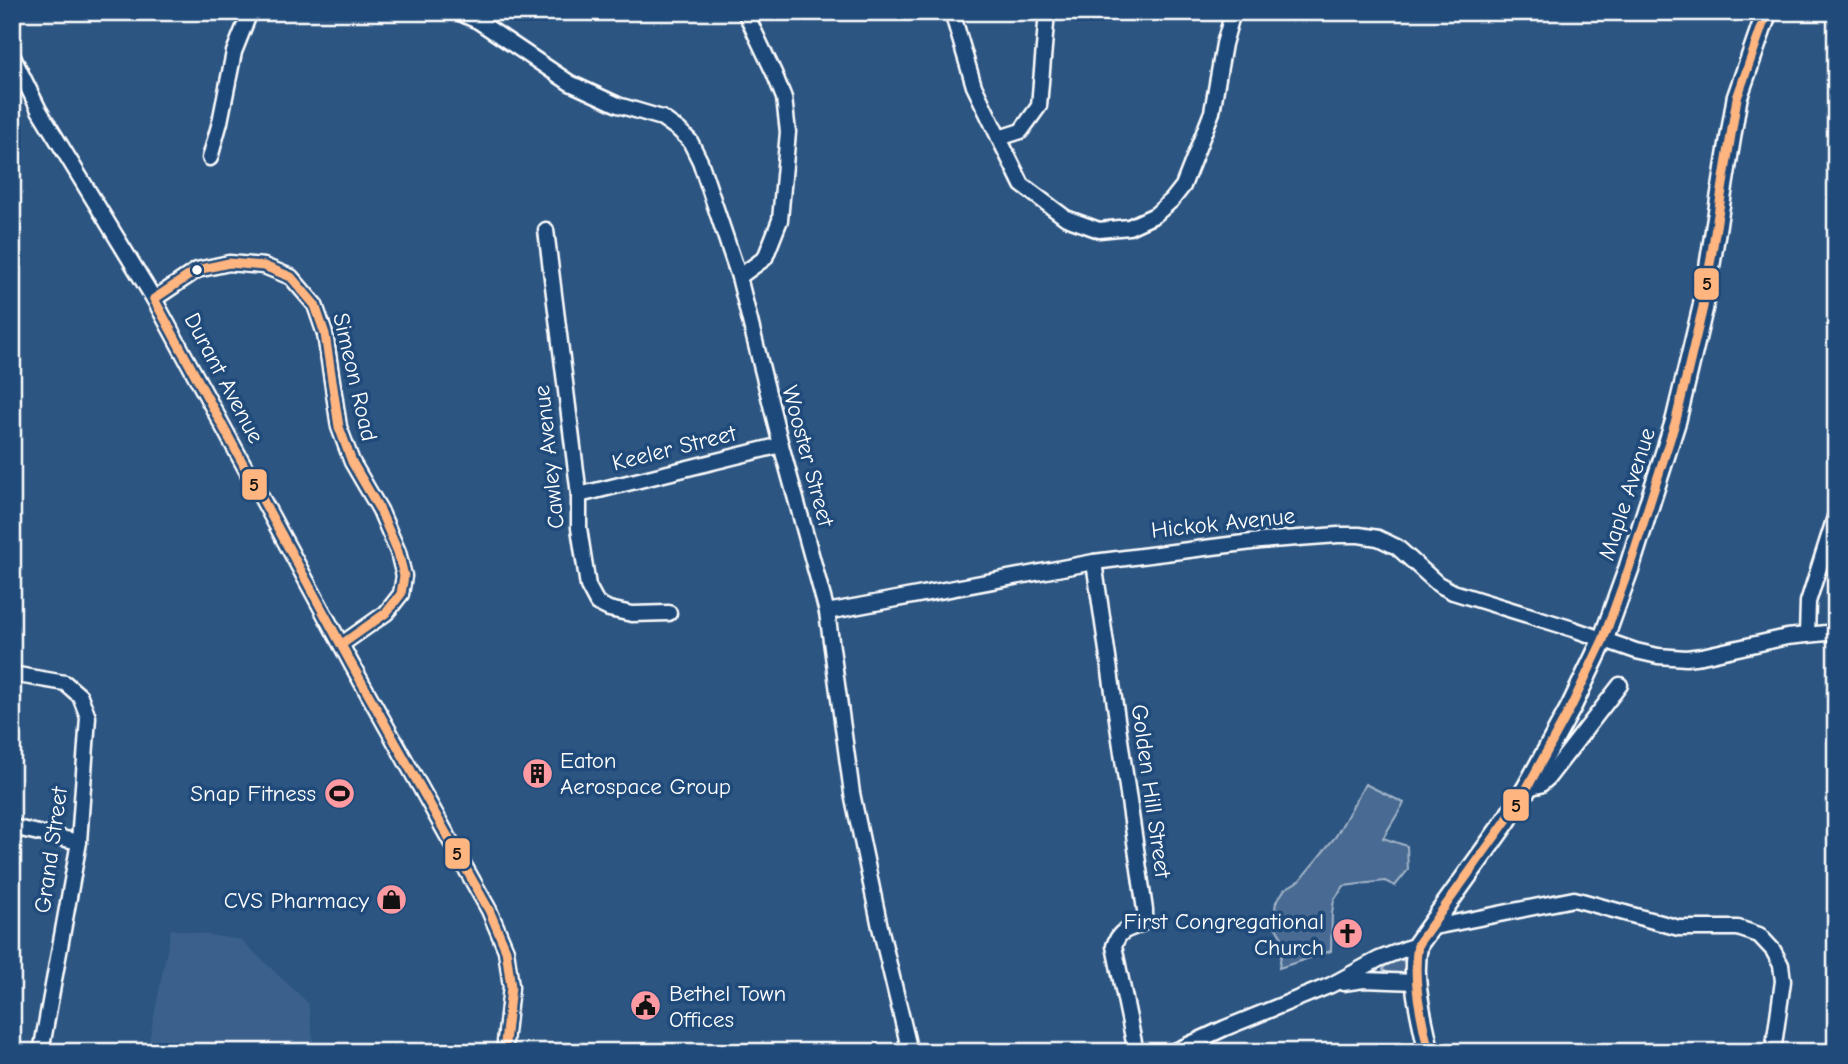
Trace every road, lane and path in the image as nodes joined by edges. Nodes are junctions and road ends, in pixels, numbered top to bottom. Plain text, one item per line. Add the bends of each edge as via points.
1 (250, 12) edge
2 (458, 12) edge
3 (745, 12) edge
4 (952, 12) edge
5 (1047, 12) edge
6 (1233, 12) edge
7 (1767, 12) edge
8 (12, 55) edge
9 (999, 138) junction
10 (210, 158) dead end
11 (546, 230) dead end
12 (739, 277) junction
13 (154, 299) junction
14 (780, 445) junction
15 (579, 495) junction
16 (1836, 514) edge
17 (1094, 562) junction
18 (827, 612) junction
19 (669, 613) dead end
20 (1836, 632) edge
21 (1807, 634) junction
22 (1604, 640) junction
23 (341, 644) junction
24 (12, 674) edge
25 (1620, 685) dead end
26 (1527, 788) junction
27 (12, 827) edge
28 (79, 842) junction
29 (1423, 936) junction
30 (1416, 982) junction
31 (1331, 985) junction
32 (41, 1052) edge
33 (504, 1052) edge
34 (910, 1052) edge
35 (1136, 1052) edge
36 (1173, 1052) edge
37 (1429, 1052) edge
38 (1773, 1052) edge

1 - 10 street via 234,52
2 - 12 street, Wooster Street via 570,83 662,118 680,130 700,161
3 - 12 street via 784,98 788,132 780,220 765,258
4 - 9 street via 974,86
5 - 9 street via 1039,106 1021,131
6 - 9 street via 1212,112 1183,186 1155,215 1129,227 1099,230 1066,218 1022,185
7 - 22 main road, Maple Avenue via 1737,98 1703,307 1676,420
8 - 13 street, Durant Avenue via 39,110
11 - 15 street, Cawley Avenue
12 - 14 street, Wooster Street
13 - 23 street, Durant Avenue
13 - 23 street, Simeon Road via 197,270 229,263 264,266 291,277 315,305 325,334 339,427 352,462 380,509 404,576 401,594 386,613
14 - 15 street, Keeler Street
14 - 18 street, Wooster Street
15 - 19 street, Cawley Avenue via 588,586 597,603 632,614
16 - 21 street via 1808,602
17 - 18 street, Hickok Avenue
17 - 22 street, Hickok Avenue via 1260,541 1359,535 1397,547 1453,592
17 - 35 street, Golden Hill Street via 1145,910 1141,924 1122,931 1114,946
18 - 34 street, Wooster Street via 852,793
20 - 21 street, Hickok Avenue
21 - 22 street, Hickok Avenue via 1686,658 1636,652
22 - 26 main road, Maple Avenue
23 - 33 street, Durant Avenue via 489,910 506,950 511,987
24 - 28 street, Grand Street via 65,683 80,696 88,717
25 - 26 street via 1548,778
26 - 29 main road, Maple Avenue
27 - 28 street
28 - 32 street, Grand Street
29 - 30 main road via 1414,959
29 - 31 street
29 - 38 street via 1574,899 1679,928 1738,929 1759,935 1781,965 1783,981
30 - 31 street via 1364,980
30 - 37 main road
31 - 36 street

